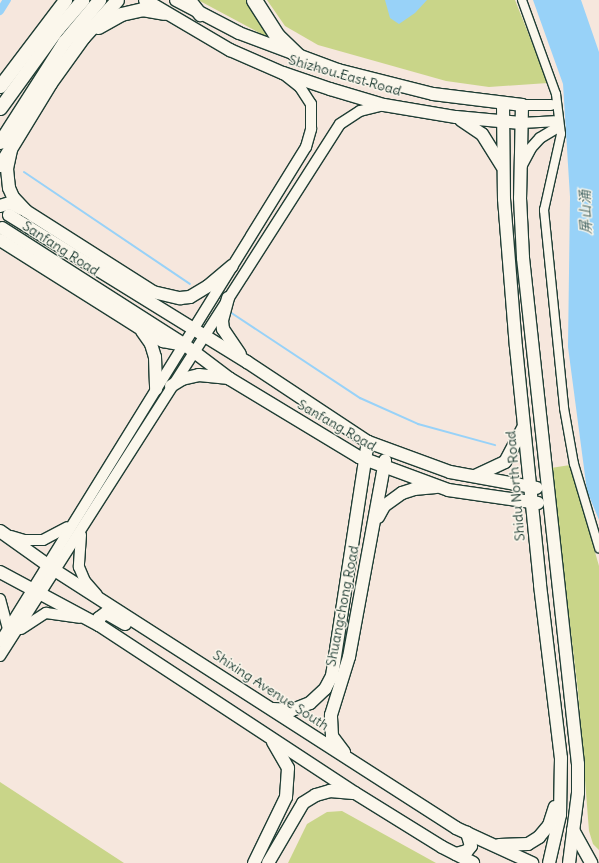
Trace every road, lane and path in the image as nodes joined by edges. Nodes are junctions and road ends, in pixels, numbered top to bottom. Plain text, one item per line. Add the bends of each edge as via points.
1 (82, 0) edge
2 (99, 0) edge
3 (116, 0) edge
4 (145, 0) edge
5 (176, 0) edge
6 (189, 0) edge
7 (254, 0) edge
8 (522, 0) edge
9 (65, 1) edge
10 (164, 13) junction
11 (200, 14) junction
12 (98, 19) junction
13 (191, 28) junction
14 (84, 37) junction
15 (300, 58) junction
16 (283, 73) junction
17 (6, 88) edge
18 (433, 94) junction
19 (384, 105) junction
20 (503, 105) junction
21 (522, 105) junction
22 (551, 105) dead end
23 (0, 108) edge
24 (429, 112) junction
25 (456, 117) junction
26 (502, 122) junction
27 (521, 123) junction
28 (0, 142) edge
29 (14, 142) junction
30 (306, 147) junction
31 (321, 152) junction
32 (0, 164) edge
33 (502, 167) junction
34 (521, 167) junction
35 (520, 198) junction
36 (504, 199) junction
37 (0, 206) edge
38 (26, 211) junction
39 (10, 215) dead end
40 (1, 234) edge
41 (231, 268) junction
42 (241, 275) junction
43 (228, 298) junction
44 (136, 326) junction
45 (198, 333) junction
46 (190, 348) junction
47 (247, 362) junction
48 (230, 379) junction
49 (171, 386) junction
50 (156, 389) junction
51 (540, 404) junction
52 (522, 408) junction
53 (525, 424) junction
54 (368, 442) junction
55 (387, 449) junction
56 (366, 461) junction
57 (384, 466) junction
58 (450, 472) junction
59 (472, 476) junction
60 (531, 487) junction
61 (444, 488) junction
62 (548, 489) junction
63 (531, 502) junction
64 (549, 504) junction
65 (73, 522) junction
66 (373, 525) junction
67 (83, 527) junction
68 (2, 532) edge
69 (599, 548) edge
70 (52, 567) junction
71 (0, 572) edge
72 (0, 579) edge
73 (557, 583) junction
74 (540, 584) junction
75 (36, 590) junction
76 (0, 599) edge
77 (101, 599) junction
78 (95, 623) junction
79 (11, 632) junction
80 (0, 642) edge
81 (168, 642) junction
82 (0, 656) edge
83 (271, 708) junction
84 (269, 736) junction
85 (353, 761) junction
86 (561, 783) junction
87 (355, 793) junction
88 (578, 793) junction
89 (573, 830) junction
90 (468, 833) junction
91 (488, 844) junction
92 (456, 854) junction
93 (254, 863) edge
94 (268, 863) edge
95 (474, 863) edge
96 (532, 863) edge
97 (549, 863) edge
98 (569, 863) edge
99 (591, 863) edge

1 - 17 main road
2 - 12 main road via 101,5
2 - 28 main road via 64,42
3 - 12 main road
4 - 10 main road, Shizhou East Road
5 - 11 main road, Shizhou East Road
6 - 11 main road
7 - 15 highway via 277,36
8 - 69 street via 556,94 561,134 544,210 564,408 574,461
9 - 17 main road
10 - 13 main road, Shizhou East Road
10 - 14 main road via 142,9 121,14 108,19
11 - 13 main road via 192,16 189,20
11 - 15 main road, Shizhou East Road
12 - 14 main road
13 - 16 main road, Shizhou East Road via 230,50
14 - 29 main road via 50,83
15 - 18 main road, Shizhou East Road
16 - 19 main road, Shizhou East Road
16 - 30 street via 300,87 311,104 311,129
17 - 23 main road
18 - 20 main road, Shizhou East Road
18 - 24 main road via 442,101 442,108
19 - 24 main road, Shizhou East Road
19 - 31 street via 349,116 340,124
20 - 21 main road, Shizhou East Road
20 - 26 main road, Shidu North Road
21 - 22 street, Shizhou East Road
21 - 27 main road
24 - 25 main road, Shizhou East Road
25 - 26 main road, Shizhou East Road
25 - 33 main road via 482,134
26 - 27 main road, Shizhou East Road
26 - 33 main road, Shidu North Road
27 - 34 main road
27 - 34 street, Shizhou East Road via 554,125 531,148
29 - 32 main road
29 - 38 main road via 8,158 9,188 13,197
30 - 31 street via 315,144 320,147
30 - 41 street
31 - 42 street
33 - 36 main road, Shidu North Road
34 - 35 main road
35 - 36 main road via 515,190 509,190
35 - 51 main road via 523,258
36 - 52 main road, Shidu North Road
37 - 38 main road via 10,203
38 - 41 main road via 153,292 168,297 180,298 198,294
39 - 45 main road, Sanfang Road
40 - 44 main road
40 - 46 main road, Sanfang Road
41 - 42 street via 235,278
41 - 45 street
42 - 43 street
43 - 45 street
43 - 47 main road via 222,321 223,329 229,342
44 - 46 main road via 163,341
44 - 50 main road via 147,336 153,350
45 - 46 street
45 - 47 main road, Sanfang Road
46 - 48 main road, Sanfang Road
46 - 49 street
46 - 50 street
47 - 54 main road, Sanfang Road
48 - 49 main road via 199,375 182,379
48 - 56 main road, Sanfang Road
49 - 67 street
50 - 65 street
51 - 52 main road via 535,415 527,415
51 - 62 main road
52 - 53 main road, Shidu North Road
53 - 59 main road via 505,462
53 - 60 main road, Shidu North Road
54 - 55 main road, Sanfang Road
54 - 56 main road, Shuangchong Road
55 - 57 main road, Shuangchong Road
55 - 58 main road, Sanfang Road
56 - 57 main road, Sanfang Road
56 - 83 main road, Shuangchong Road via 332,676 325,689 310,703 292,710
57 - 61 main road, Sanfang Road
57 - 66 main road, Shuangchong Road
58 - 59 main road, Sanfang Road
58 - 61 main road via 457,476 459,484
59 - 60 main road, Sanfang Road
60 - 62 main road, Sanfang Road
60 - 63 main road, Shidu North Road
61 - 63 main road, Sanfang Road
61 - 66 main road via 414,489 398,495 384,506
62 - 64 main road
63 - 64 main road, Sanfang Road
63 - 74 main road, Shidu North Road
64 - 73 main road
65 - 68 street via 61,532 43,540 24,540
65 - 70 street
66 - 85 main road, Shuangchong Road via 349,657 331,715 332,736
67 - 70 street
67 - 77 street via 79,542 79,567 86,581
68 - 70 main road, Shixing Avenue South
70 - 75 street
70 - 77 main road, Shixing Avenue South
71 - 75 main road
72 - 75 main road
73 - 74 main road via 550,575 544,575
73 - 88 main road via 572,694
74 - 86 main road, Shidu North Road via 561,758
75 - 78 main road
75 - 79 street
76 - 79 street
77 - 81 main road, Shixing Avenue South
78 - 79 street via 46,613
78 - 81 main road via 106,613
78 - 84 main road
79 - 80 street
79 - 82 street
81 - 83 main road, Shixing Avenue South
83 - 85 main road, Shixing Avenue South
84 - 87 main road
84 - 93 main road via 284,758 289,779 286,796
85 - 90 main road, Shixing Avenue South
86 - 88 main road via 567,799 571,800
86 - 91 main road via 549,825 539,838 528,844 510,847
86 - 97 main road, Shidu North Road via 560,815
87 - 92 main road
87 - 94 main road via 330,792 316,795 303,803
88 - 89 main road
89 - 98 main road
89 - 99 main road
90 - 91 main road, Shixing Avenue South
90 - 92 main road via 471,846 467,851
91 - 96 main road, Shixing Avenue South
92 - 95 main road

